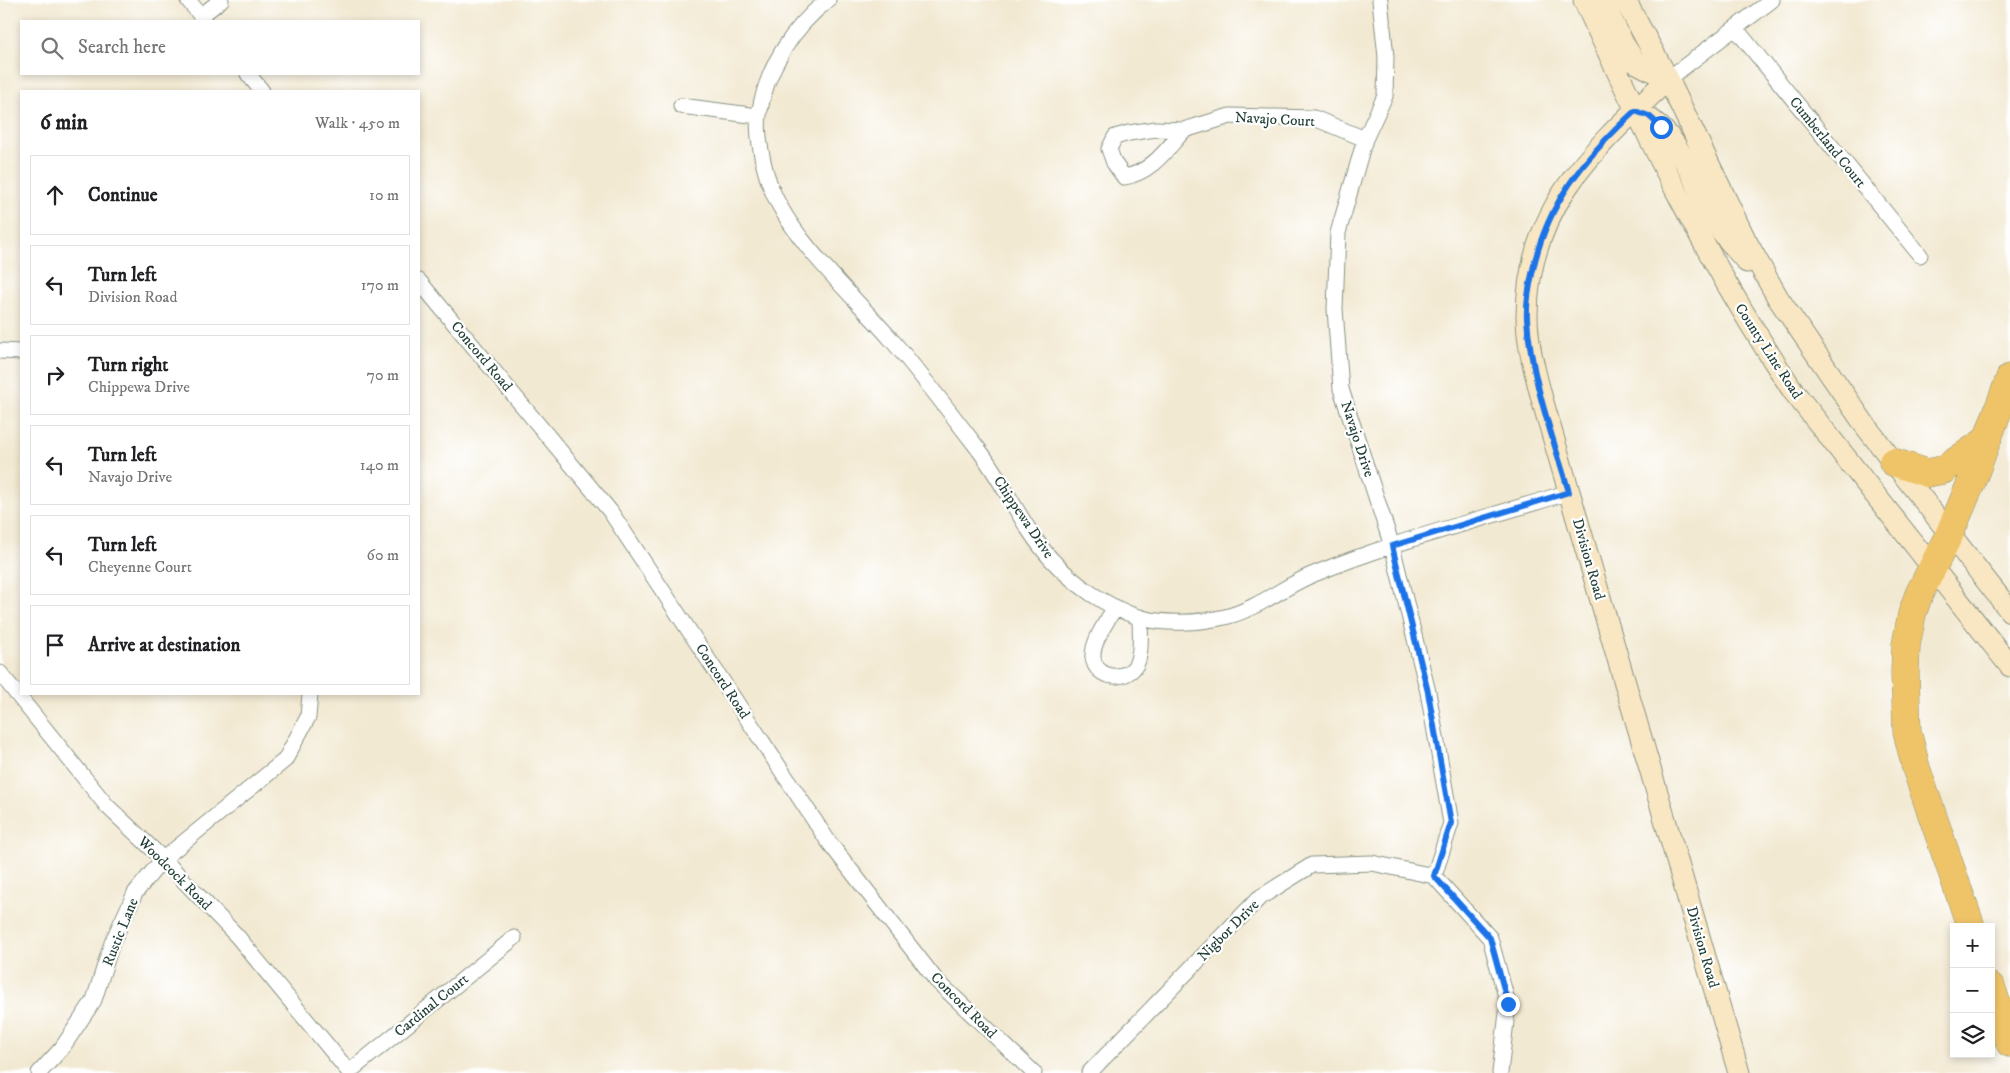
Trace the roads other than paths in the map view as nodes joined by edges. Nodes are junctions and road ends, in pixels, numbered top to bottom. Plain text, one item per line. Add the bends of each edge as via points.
1 (188, 0) edge
2 (221, 0) edge
3 (828, 0) edge
4 (1380, 0) edge
5 (1584, 0) edge
6 (1602, 0) edge
7 (1625, 0) edge
8 (1772, 0) edge
9 (203, 19) edge
10 (1736, 29) junction
11 (249, 75) edge
12 (1668, 79) junction
13 (261, 90) edge
14 (681, 106) dead end
15 (1635, 111) junction
16 (758, 116) junction
17 (1184, 130) junction
18 (1365, 139) junction
19 (1920, 255) dead end
20 (420, 282) edge
21 (1778, 298) junction
22 (0, 351) edge
23 (20, 352) edge
24 (2010, 378) edge
25 (1987, 440) junction
26 (1893, 462) junction
27 (1569, 492) junction
28 (1949, 535) junction
29 (1392, 546) junction
30 (1932, 569) junction
31 (1115, 607) junction
32 (2010, 611) edge
33 (1140, 617) junction
34 (2010, 666) edge
35 (0, 673) edge
36 (310, 695) edge
37 (163, 859) junction
38 (1434, 876) junction
39 (1970, 923) edge
40 (514, 938) dead end
41 (1995, 1000) edge
42 (2010, 1043) edge
43 (349, 1072) edge
44 (39, 1073) edge
45 (1034, 1073) edge
46 (1089, 1073) edge
47 (1500, 1073) edge
48 (1739, 1073) edge

1 - 9 street
2 - 9 street
3 - 16 street, Chippewa Drive via 794,32 781,54
4 - 18 street, Navajo Drive via 1386,58 1385,96
5 - 15 main road, County Line Road
6 - 12 main road via 1635,62
7 - 12 main road
8 - 10 street
10 - 12 street
10 - 19 street, Cumberland Court
11 - 13 street
12 - 15 main road, Division Road
12 - 21 main road via 1746,241
14 - 16 street
15 - 21 main road via 1649,116 1661,127 1678,150 1720,230
15 - 27 main road, Division Road via 1572,178 1559,199 1537,246 1530,284 1527,317 1532,356
15 - 30 main road, County Line Road via 1710,254 1769,354 1794,392
16 - 31 street, Chippewa Drive via 768,180 778,205 796,232 892,340 982,453 1049,557 1075,582
17 - 17 street, Navajo Court via 1156,129 1115,137 1109,149 1114,163 1124,177 1134,176 1149,168
17 - 18 street, Navajo Court via 1230,116 1314,118
18 - 29 street, Navajo Drive via 1338,233 1335,310 1341,389
20 - 45 street, Concord Road via 610,510 828,841 936,980
21 - 26 main road
22 - 23 street
24 - 25 highway
25 - 26 highway via 1943,470 1928,474
25 - 28 highway
26 - 28 main road
27 - 29 street, Chippewa Drive
27 - 48 main road, Division Road
28 - 30 highway
28 - 32 main road
29 - 33 street, Chippewa Drive via 1312,574 1253,606 1227,616 1196,622
29 - 38 street, Navajo Drive via 1428,692 1451,823
30 - 34 main road, County Line Road
30 - 39 highway via 1912,614 1906,645 1908,731 1916,768
31 - 33 street, Chippewa Drive
31 - 33 street via 1094,647 1093,658 1098,669 1109,676 1125,676 1138,661
35 - 37 street, Woodcock Road via 107,806
36 - 37 street, Rustic Lane via 308,717 285,760
37 - 43 street, Woodcock Road via 237,936
37 - 44 street, Rustic Lane via 135,893 112,942 94,1000 62,1048
38 - 46 street, Nigbor Drive via 1372,863 1312,865 1259,898
38 - 47 street via 1490,938 1508,1004
40 - 43 street, Cardinal Court
41 - 42 highway

